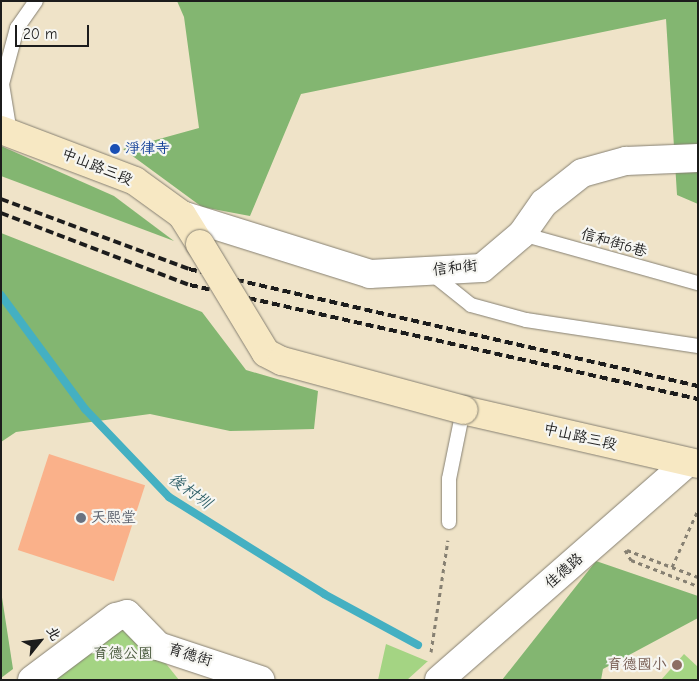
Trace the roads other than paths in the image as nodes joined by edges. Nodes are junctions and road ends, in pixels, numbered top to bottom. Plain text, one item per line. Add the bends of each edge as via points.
1 (36, 1) edge
2 (6, 131) edge
3 (698, 158) edge
4 (182, 215) junction
5 (522, 234) junction
6 (428, 271) junction
7 (698, 284) edge
8 (698, 346) edge
9 (463, 410) junction
10 (693, 463) edge
11 (449, 522) road end
12 (434, 670) edge
13 (32, 680) edge
14 (260, 680) edge

1 - 2 lane via 16,28 2,84
2 - 4 main road, 中山路三段 via 135,181
3 - 5 street, 信和街 via 626,160 582,173 544,203
4 - 6 street, 信和街 via 370,274
4 - 9 main road, 中山路三段, bridge via 266,353 282,361
5 - 6 street, 信和街 via 482,268
5 - 7 lane, 信和街6巷
6 - 8 lane via 471,305 526,320
9 - 10 main road, 中山路三段
9 - 11 lane via 449,479
10 - 12 street, 佳德路
13 - 14 street, 育德街 via 116,616 127,614 158,646

